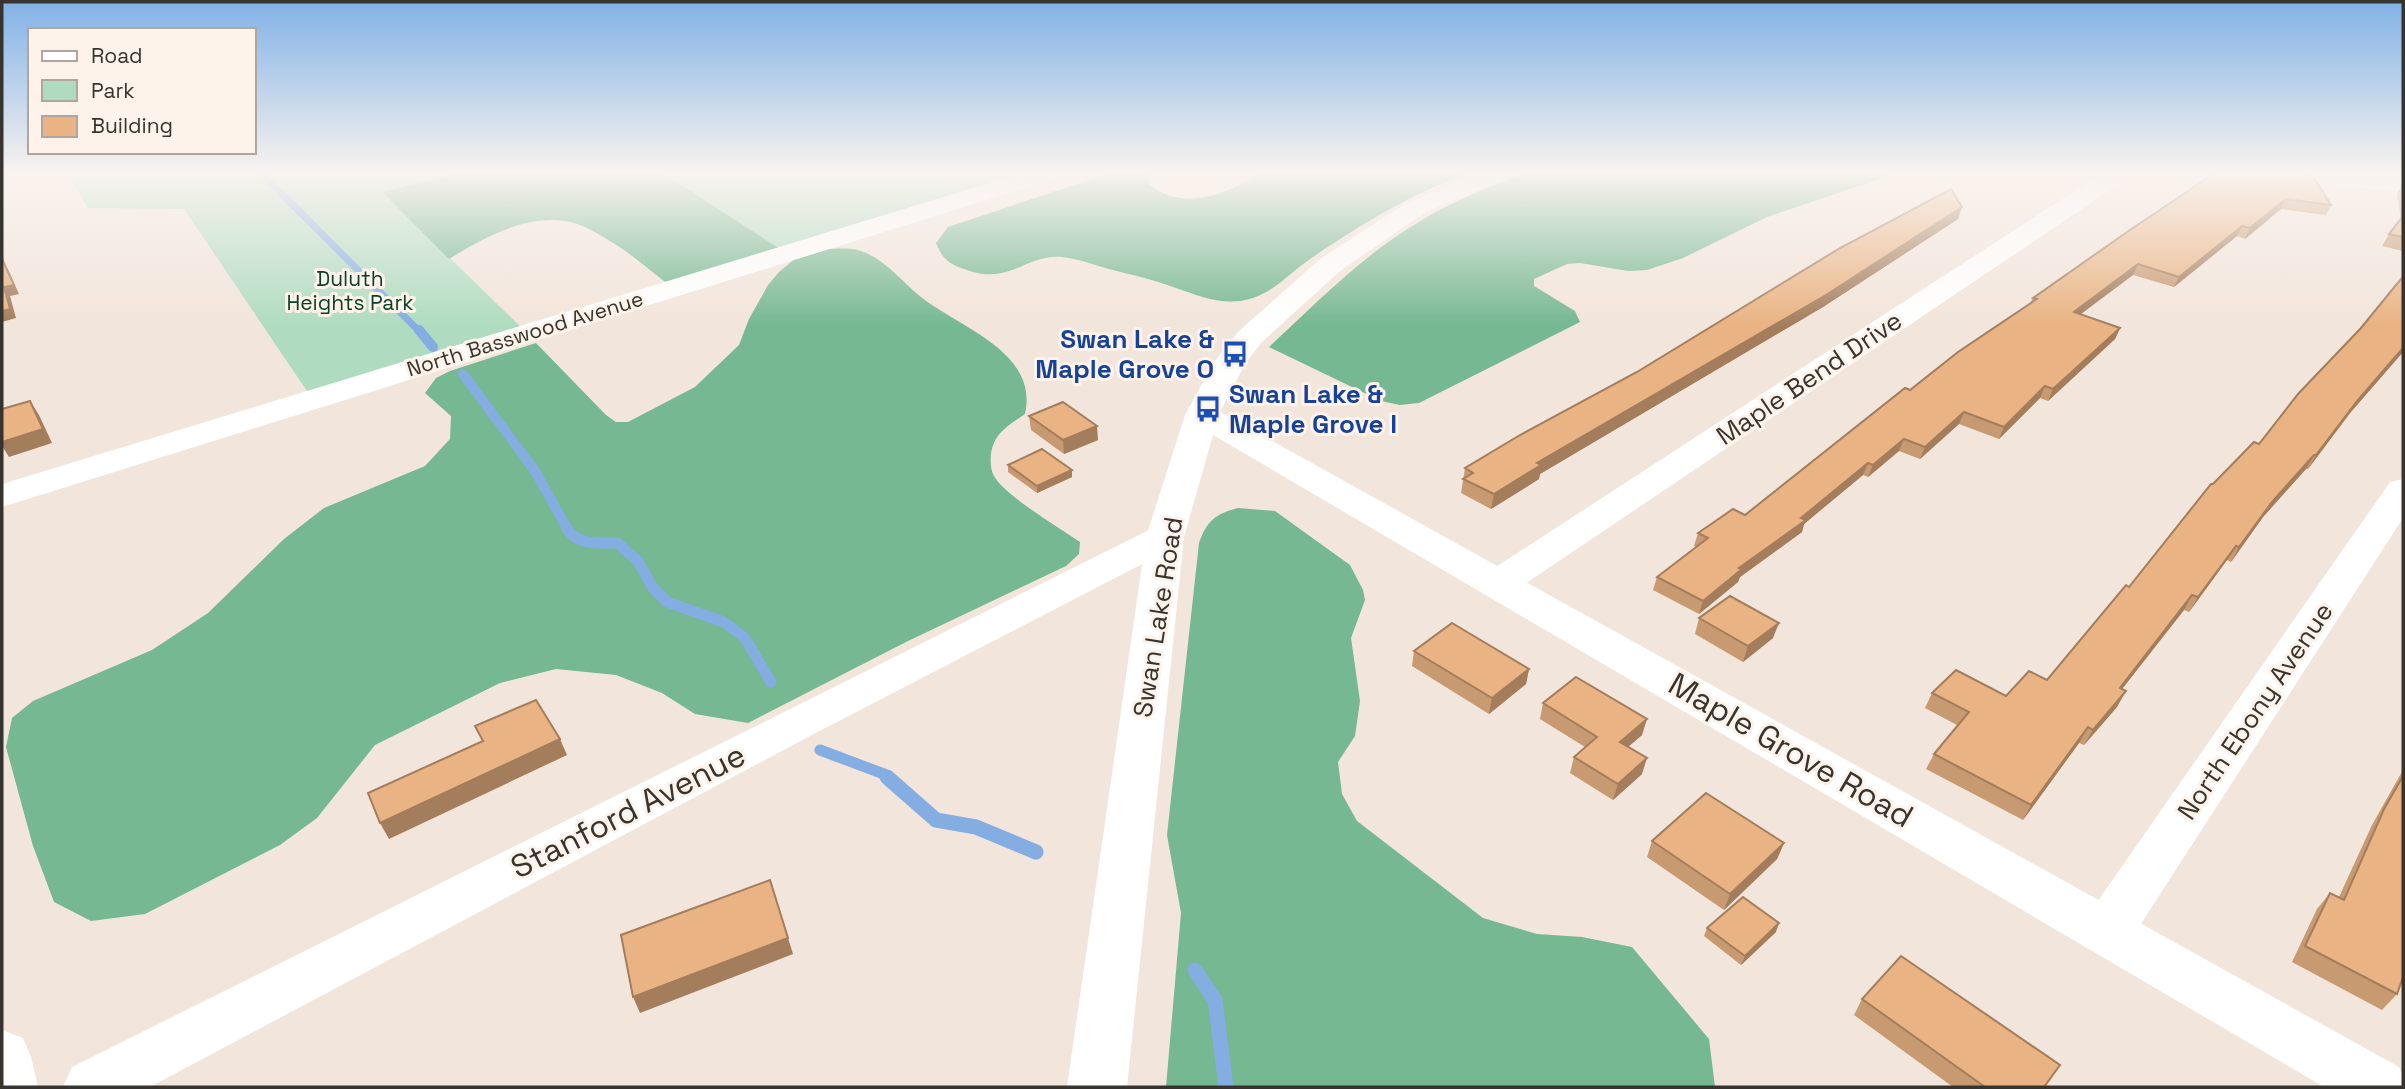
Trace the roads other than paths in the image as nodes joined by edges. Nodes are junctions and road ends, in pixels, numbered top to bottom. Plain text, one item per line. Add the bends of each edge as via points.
1 (883, 224) edge
2 (1391, 224) edge
3 (2042, 224) edge
4 (1202, 415) junction
5 (2403, 490) edge
6 (2, 496) edge
7 (1165, 537) junction
8 (1499, 583) junction
9 (2106, 931) junction
10 (2, 1057) edge
11 (8, 1087) edge
12 (93, 1087) edge
13 (1097, 1087) edge
14 (2378, 1087) edge

1 - 6 street, North Basswood Avenue
2 - 4 street, Swan Lake Road via 1330,265 1251,337 1230,362
3 - 8 street, Maple Bend Drive
4 - 7 street, Swan Lake Road
4 - 8 street, Maple Grove Road
5 - 9 street, North Ebony Avenue
7 - 12 street, Stanford Avenue
7 - 13 street, Swan Lake Road
8 - 9 street, Maple Grove Road
9 - 14 street, Maple Grove Road
10 - 11 street

